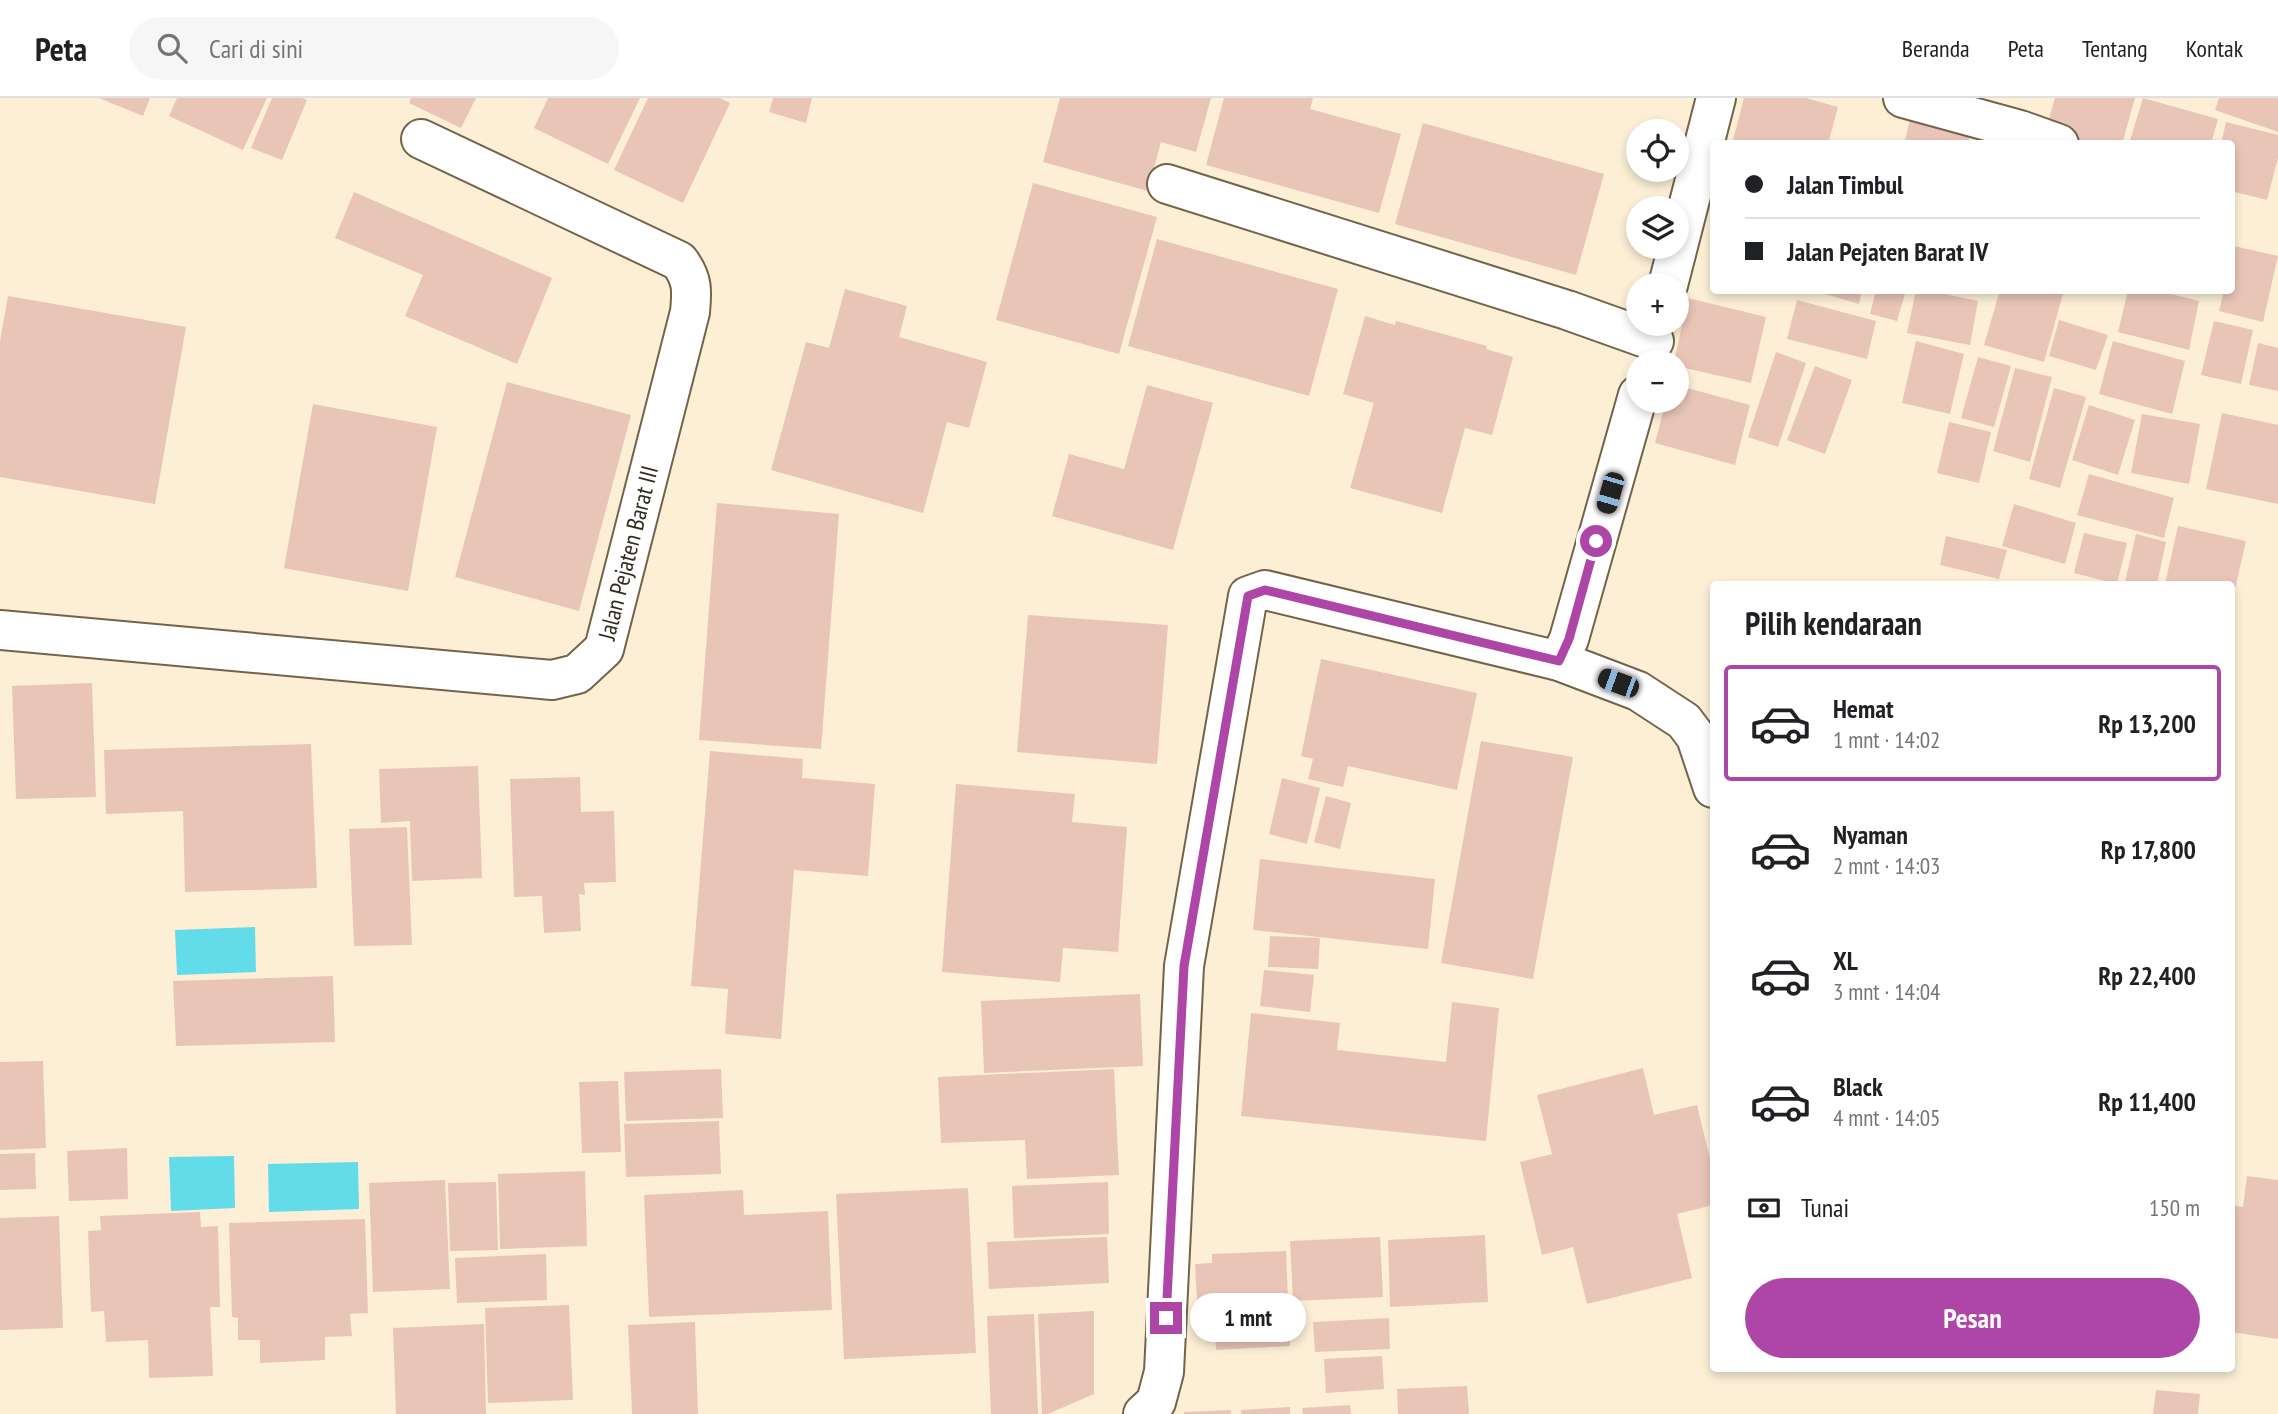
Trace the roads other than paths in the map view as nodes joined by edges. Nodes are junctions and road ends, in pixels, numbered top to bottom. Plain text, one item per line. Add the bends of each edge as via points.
1 (1716, 98) edge
2 (1903, 98) edge
3 (421, 139) dead end
4 (2048, 140) edge
5 (1167, 184) dead end
6 (1671, 273) edge
7 (1653, 342) edge
8 (1633, 413) edge
9 (0, 630) edge
10 (1559, 661) junction
11 (1710, 779) edge
12 (1153, 1410) edge

1 - 6 street
2 - 4 street
3 - 9 street, Jalan Pejaten Barat III via 678,261 689,274 693,286 690,312 604,649 577,674 552,680
5 - 7 street via 1567,310
8 - 10 street
10 - 11 street via 1637,691 1684,721 1696,737
10 - 12 street via 1265,590 1248,596 1184,966 1164,1372

